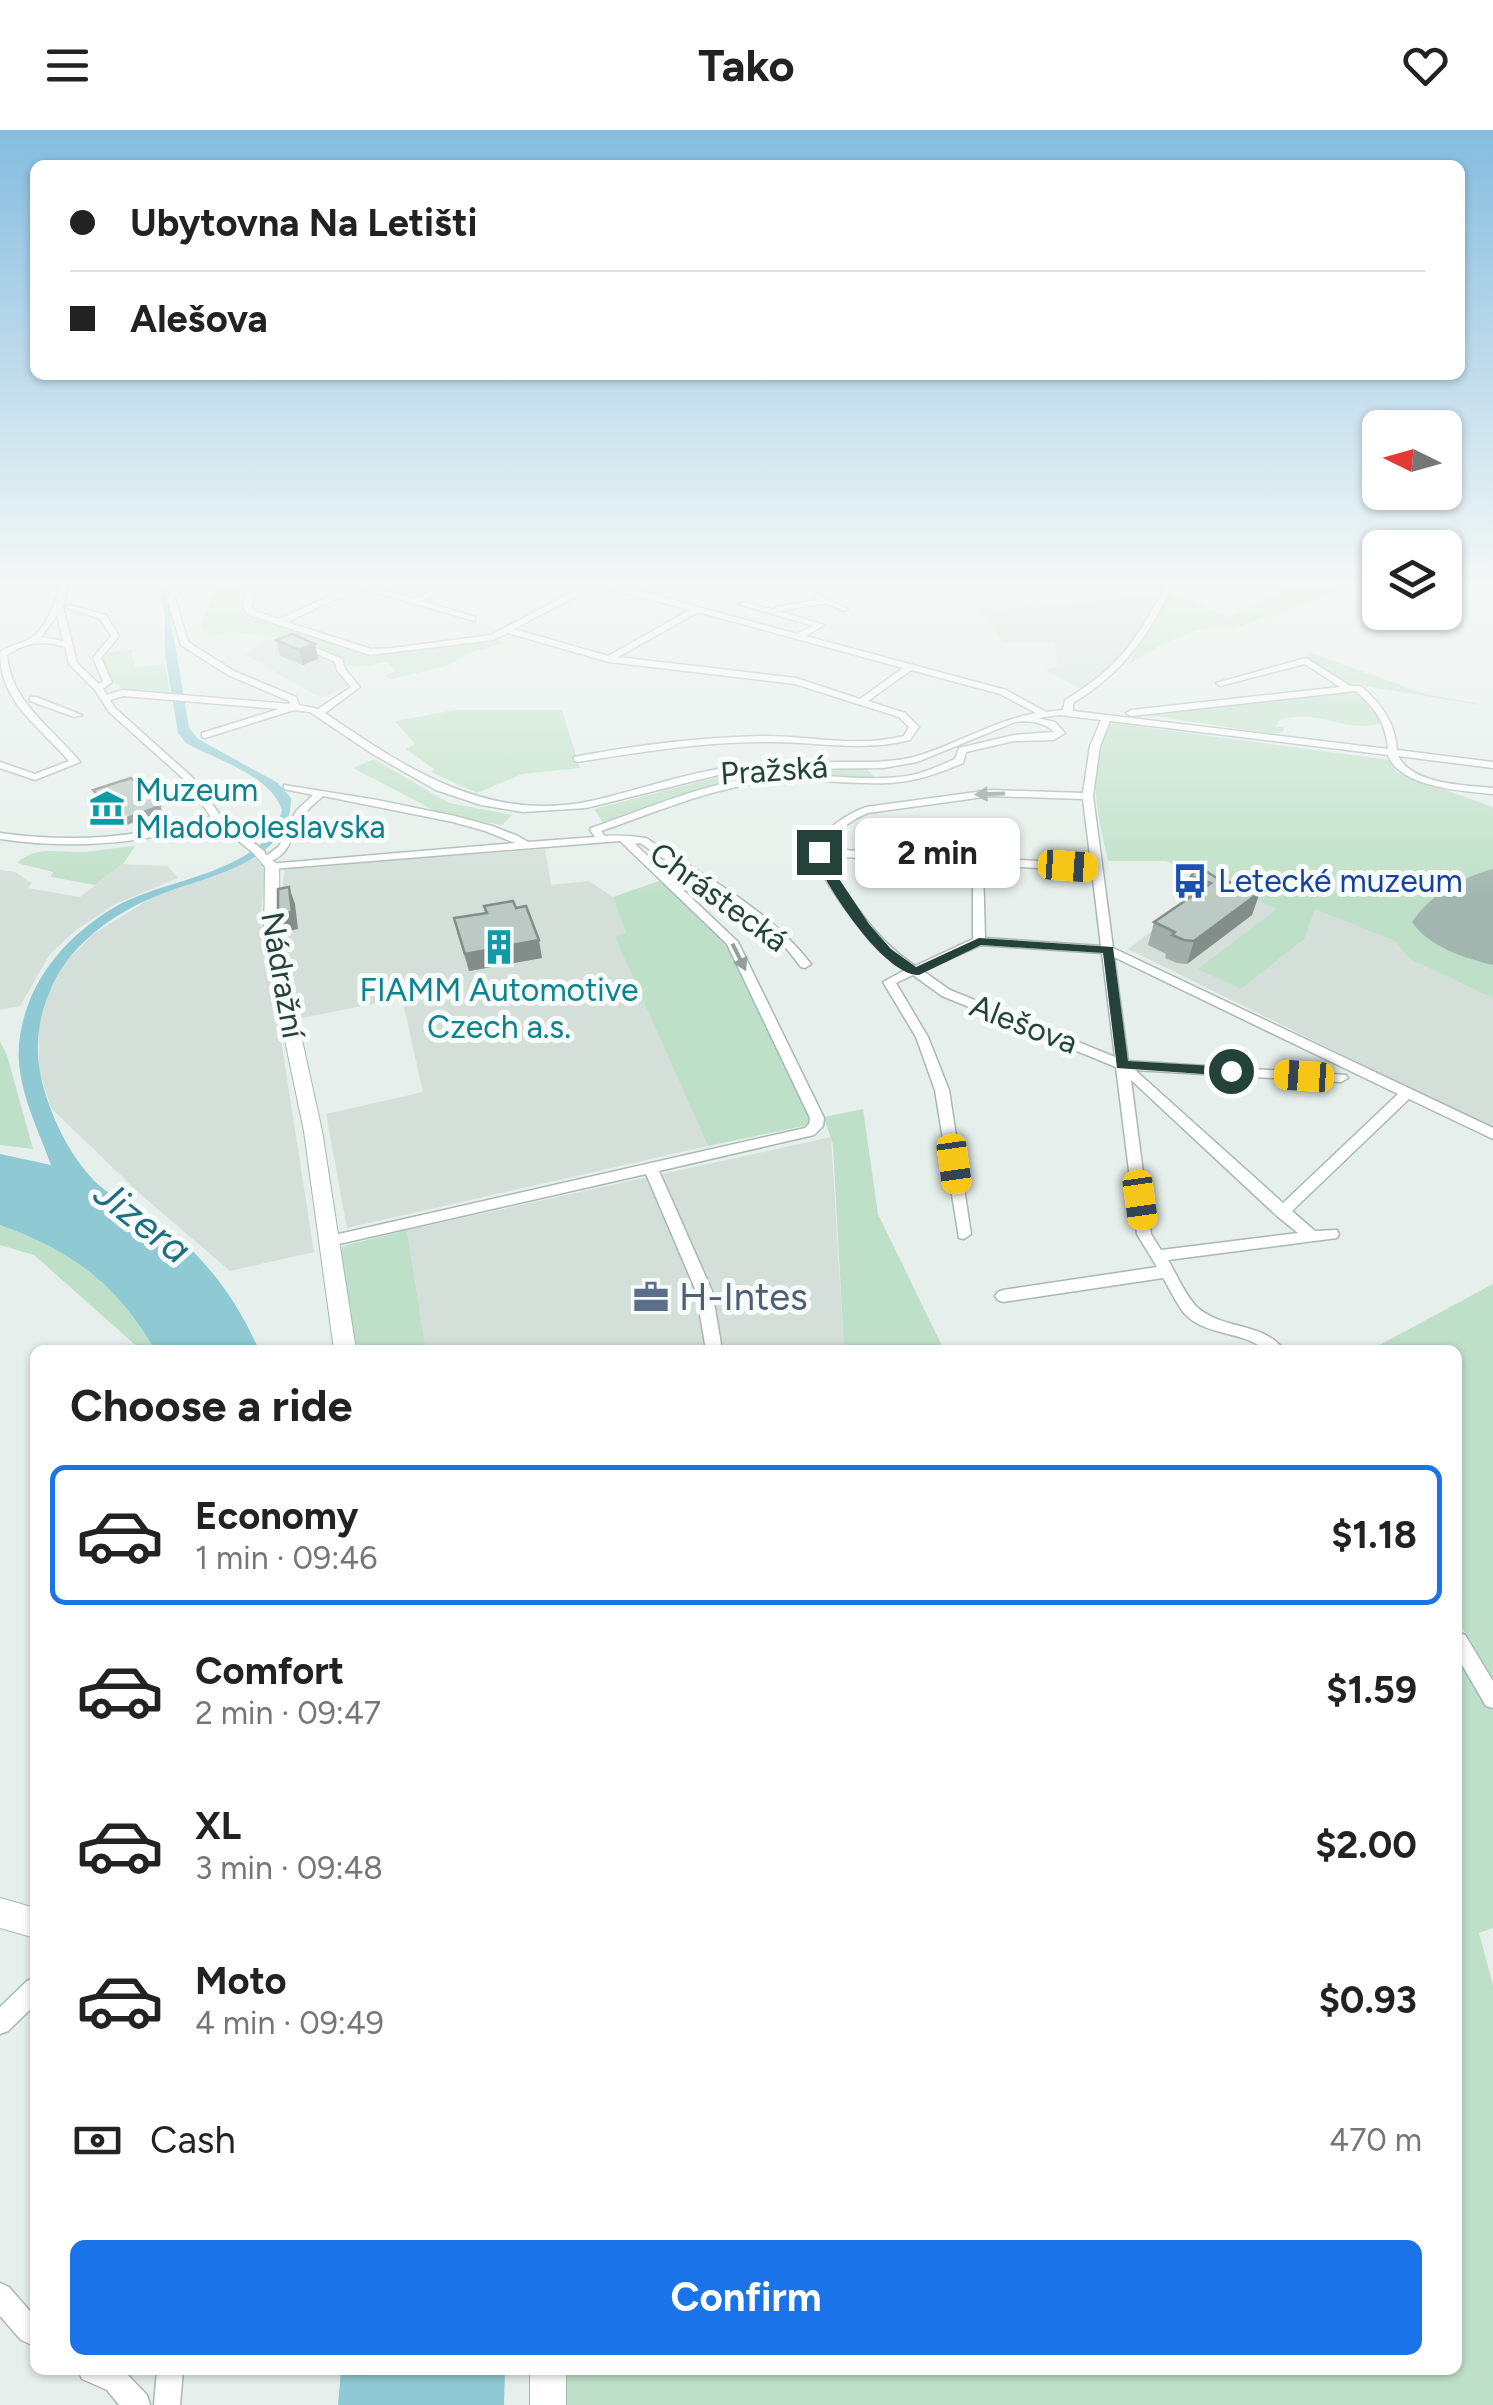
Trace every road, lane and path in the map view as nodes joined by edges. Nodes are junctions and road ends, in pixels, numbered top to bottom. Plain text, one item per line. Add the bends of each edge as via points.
1 (5, 686) edge
2 (101, 686) edge
3 (261, 686) edge
4 (355, 686) edge
5 (807, 686) edge
6 (885, 686) edge
7 (980, 686) edge
8 (1093, 686) edge
9 (1225, 686) edge
10 (1344, 686) edge
11 (98, 688) junction
12 (1348, 689) junction
13 (33, 700) dead end
14 (107, 700) junction
15 (122, 700) junction
16 (1241, 700) junction
17 (864, 701) junction
18 (295, 706) junction
19 (1068, 712) junction
20 (319, 713) junction
21 (1042, 713) junction
22 (77, 715) dead end
23 (1106, 716) junction
24 (1127, 718) junction
25 (1004, 723) junction
26 (205, 735) dead end
27 (1398, 753) junction
28 (577, 760) dead end
29 (0, 765) edge
30 (1493, 765) edge
31 (288, 787) dead end
32 (1493, 792) edge
33 (321, 793) junction
34 (1088, 796) junction
35 (203, 803) junction
36 (216, 818) junction
37 (179, 829) junction
38 (230, 831) junction
39 (0, 836) edge
40 (602, 840) junction
41 (625, 840) junction
42 (528, 847) junction
43 (819, 852) junction
44 (263, 857) junction
45 (978, 860) junction
46 (1098, 868) junction
47 (979, 942) junction
48 (1109, 950) junction
49 (805, 964) dead end
50 (915, 972) junction
51 (1122, 1065) junction
52 (1341, 1078) dead end
53 (1407, 1093) junction
54 (1493, 1134) edge
55 (651, 1168) junction
56 (1282, 1212) junction
57 (964, 1234) dead end
58 (1332, 1234) dead end
59 (1310, 1236) junction
60 (330, 1241) junction
61 (1158, 1256) junction
62 (1164, 1272) junction
63 (1002, 1296) dead end
64 (344, 1345) edge
65 (713, 1345) edge
66 (1270, 1345) edge
67 (1462, 1648) edge
68 (1493, 1699) edge
69 (0, 1914) edge
70 (30, 1922) edge
71 (30, 1994) edge
72 (0, 2023) edge
73 (0, 2296) edge
74 (30, 2327) edge
75 (103, 2375) edge
76 (169, 2375) edge
77 (548, 2375) edge
78 (137, 2405) edge
79 (166, 2405) edge
80 (548, 2405) edge

1 - 29 street via 74,762 35,778
2 - 11 street
3 - 18 street
4 - 20 street
5 - 17 street
6 - 17 street
7 - 21 street
8 - 19 street via 1068,702
9 - 16 street
10 - 12 street
11 - 14 street
11 - 15 street
12 - 16 street
12 - 27 street via 1358,688 1380,710
13 - 22 street
14 - 15 street
14 - 15 street
15 - 18 street, Pražská
15 - 35 street
16 - 24 street
17 - 28 street via 902,715 913,730 900,741 870,745 720,741
18 - 20 street, Pražská
18 - 26 street
19 - 21 street, Pražská
19 - 23 street, Pražská
20 - 25 street, Pražská via 440,788 523,809 586,804 722,771 884,766
21 - 25 street, Pražská
23 - 24 street, Pražská
23 - 34 street
24 - 27 street, Pražská
25 - 40 street via 1044,721 1060,733 962,750 960,761 928,776 882,783 790,777 722,785 595,830
27 - 30 street, Pražská
27 - 32 street via 1395,762 1403,770
31 - 33 street
33 - 42 street via 486,827 521,838
33 - 44 street via 301,811 283,848
34 -> 43 street via 991,793 866,810 823,841
34 - 46 street
35 - 36 street
35 - 37 street via 199,816
36 - 37 street
36 - 38 street
37 - 38 street
37 - 39 street via 84,844
38 - 44 street
40 - 41 street
40 - 42 street
41 - 49 street, Chrástecká via 642,840 753,916 791,944
41 -> 55 street via 732,942 818,1118 809,1132
42 - 44 street
43 - 45 street
43 - 50 street, Alešova via 864,927
44 - 60 street, Nádražní via 272,940
45 - 46 street
45 - 47 street
46 - 48 street
47 - 48 street
47 - 50 street
48 - 51 street
48 - 53 street
50 - 51 street, Alešova via 999,1017
50 - 57 street via 889,982 942,1090
51 - 52 street, Alešova
51 - 56 street
51 - 61 street via 1144,1234
53 - 54 street
53 - 56 street
55 - 60 street
55 - 65 street via 708,1304
56 - 59 street
58 - 59 street
59 - 61 street
60 - 64 street, Nádražní
61 - 62 street
62 - 63 street
62 - 66 street via 1191,1311
67 - 68 street
69 - 70 street
71 - 72 street
73 - 74 street
75 - 78 street
76 - 79 street
77 - 80 street

